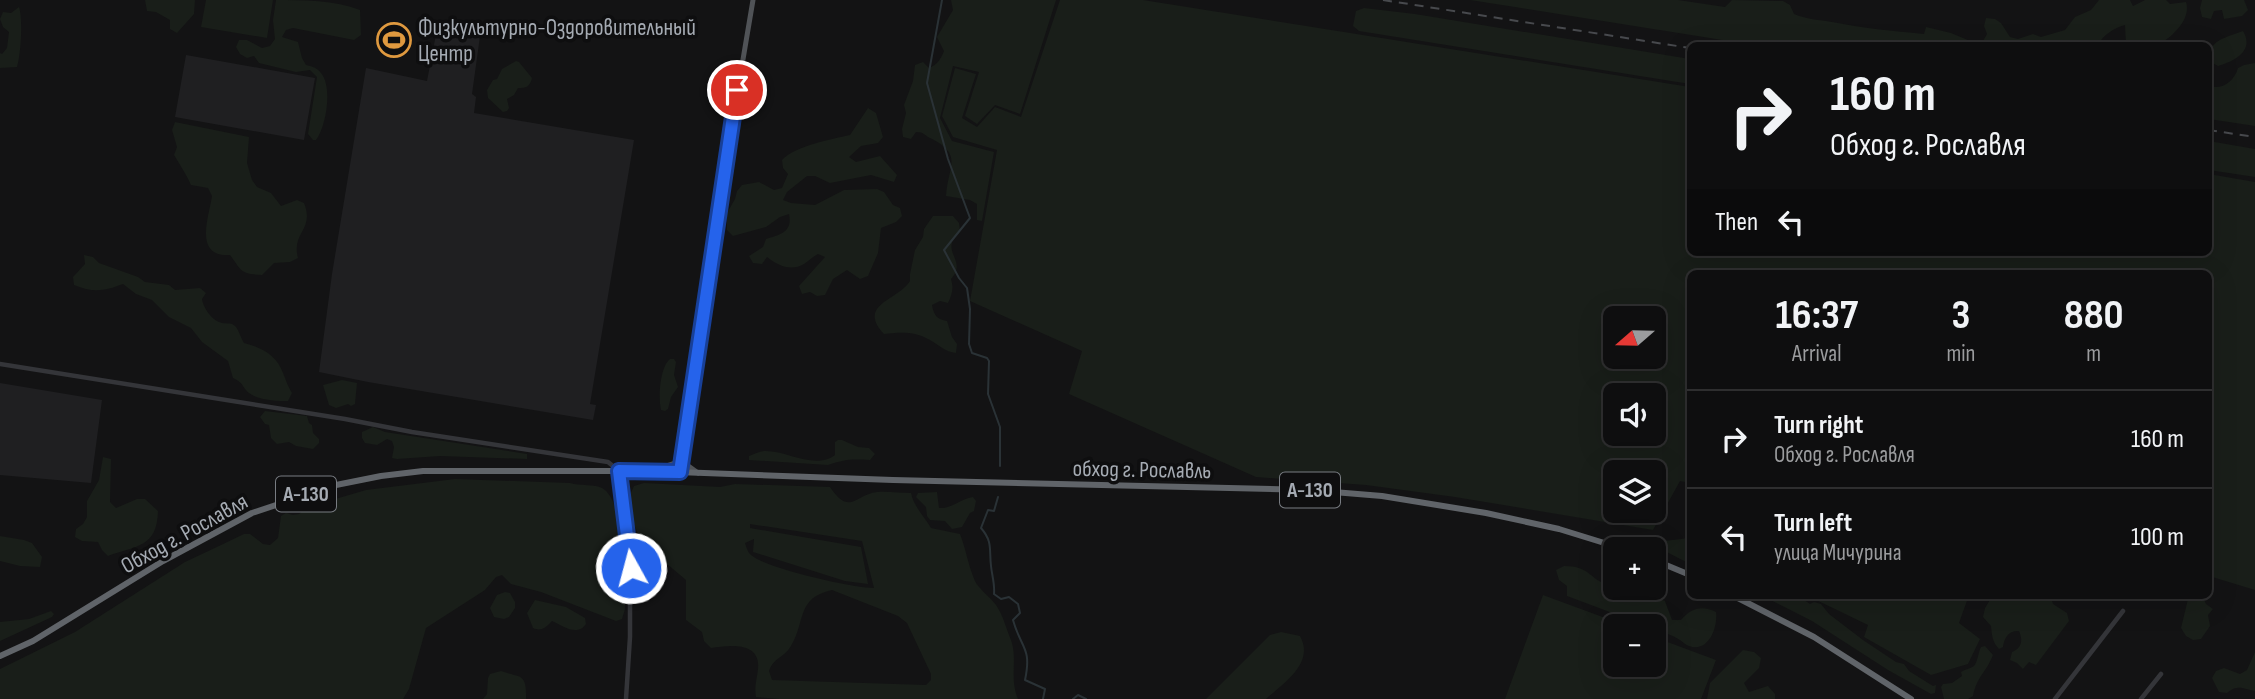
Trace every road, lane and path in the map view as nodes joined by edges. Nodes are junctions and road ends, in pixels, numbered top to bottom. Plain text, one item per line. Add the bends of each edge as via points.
1 (753, 0) edge
2 (0, 365) edge
3 (682, 452) junction
4 (619, 471) junction
5 (651, 471) junction
6 (680, 472) junction
7 (698, 472) junction
8 (1603, 543) edge
9 (1666, 565) edge
10 (1687, 574) edge
11 (1740, 599) edge
12 (2123, 611) dead end
13 (0, 656) edge
14 (2161, 674) dead end
15 (626, 699) edge
16 (1911, 699) edge
17 (2055, 699) edge
18 (2141, 699) edge

1 - 3 main road
2 - 4 street via 587,458 608,462
3 - 5 main road via 675,463
3 - 6 main road
3 - 7 main road via 687,465
4 - 5 highway, Обход г. Рославля / А-130
4 - 13 highway, Обход г. Рославля / А-130 via 423,471 324,489 221,528
4 - 15 street via 631,568
5 - 6 highway, обход г. Рославль / А-130
6 - 7 highway, обход г. Рославль / А-130
7 - 8 highway, обход г. Рославль / А-130 via 1352,493 1513,519
9 - 10 highway
11 - 16 highway via 1814,638
12 - 17 street
14 - 18 street

